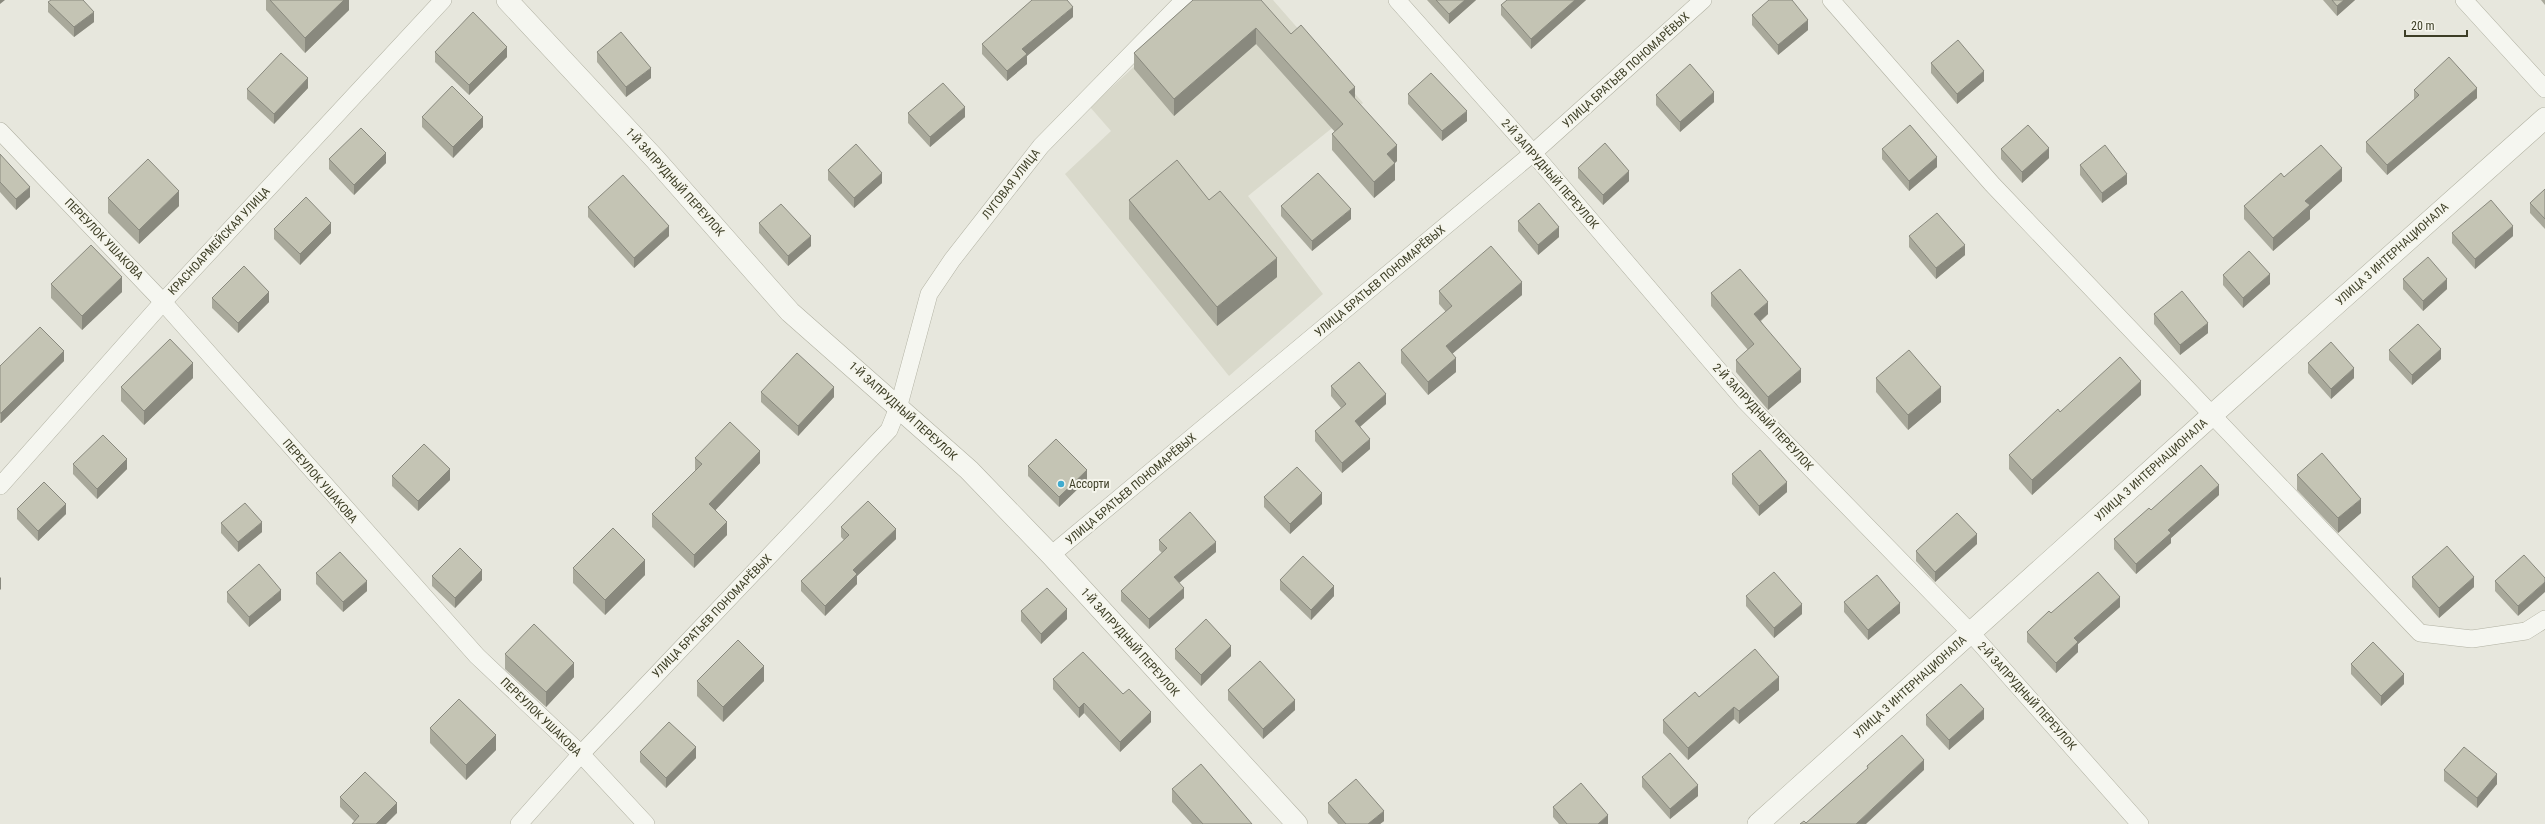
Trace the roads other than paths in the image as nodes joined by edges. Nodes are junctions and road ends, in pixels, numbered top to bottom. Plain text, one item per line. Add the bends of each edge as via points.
1 (443, 0) edge
2 (507, 0) edge
3 (1184, 0) edge
4 (1397, 0) edge
5 (1703, 0) edge
6 (1831, 0) edge
7 (2464, 0) edge
8 (2545, 89) edge
9 (2545, 118) edge
10 (0, 131) edge
11 (1533, 153) junction
12 (164, 302) junction
13 (899, 405) junction
14 (2211, 416) junction
15 (0, 486) edge
16 (1052, 555) junction
17 (2545, 619) edge
18 (1971, 633) junction
19 (581, 754) junction
20 (519, 824) edge
21 (646, 824) edge
22 (1297, 824) edge
23 (1758, 824) edge
24 (2140, 824) edge

1 - 12 street, КРАСНОАРМЕЙСКАЯ УЛИЦА
2 - 13 street, 1-Й ЗАПРУДНЫЙ ПЕРЕУЛОК via 655,159 790,312
3 - 13 street, ЛУГОВАЯ УЛИЦА via 1041,146 952,260 929,294
4 - 11 street, 2-Й ЗАПРУДНЫЙ ПЕРЕУЛОК
5 - 11 street, УЛИЦА БРАТЬЕВ ПОНОМАРЁВЫХ
6 - 14 street via 1992,184
7 - 8 street
9 - 14 street, УЛИЦА 3 ИНТЕРНАЦИОНАЛА
10 - 12 street, ПЕРЕУЛОК УШАКОВА
11 - 16 street, УЛИЦА БРАТЬЕВ ПОНОМАРЁВЫХ
11 - 18 street, 2-Й ЗАПРУДНЫЙ ПЕРЕУЛОК via 1744,400
12 - 15 street, КРАСНОАРМЕЙСКАЯ УЛИЦА
12 - 19 street, ПЕРЕУЛОК УШАКОВА via 477,656
13 - 16 street, 1-Й ЗАПРУДНЫЙ ПЕРЕУЛОК via 969,470
13 - 19 street, УЛИЦА БРАТЬЕВ ПОНОМАРЁВЫХ via 889,430
14 - 17 street via 2420,633 2472,640 2526,631
14 - 18 street, УЛИЦА 3 ИНТЕРНАЦИОНАЛА
16 - 22 street, 1-Й ЗАПРУДНЫЙ ПЕРЕУЛОК
18 - 23 street, УЛИЦА 3 ИНТЕРНАЦИОНАЛА
18 - 24 street, 2-Й ЗАПРУДНЫЙ ПЕРЕУЛОК
19 - 20 street, УЛИЦА БРАТЬЕВ ПОНОМАРЁВЫХ
19 - 21 street, ПЕРЕУЛОК УШАКОВА

